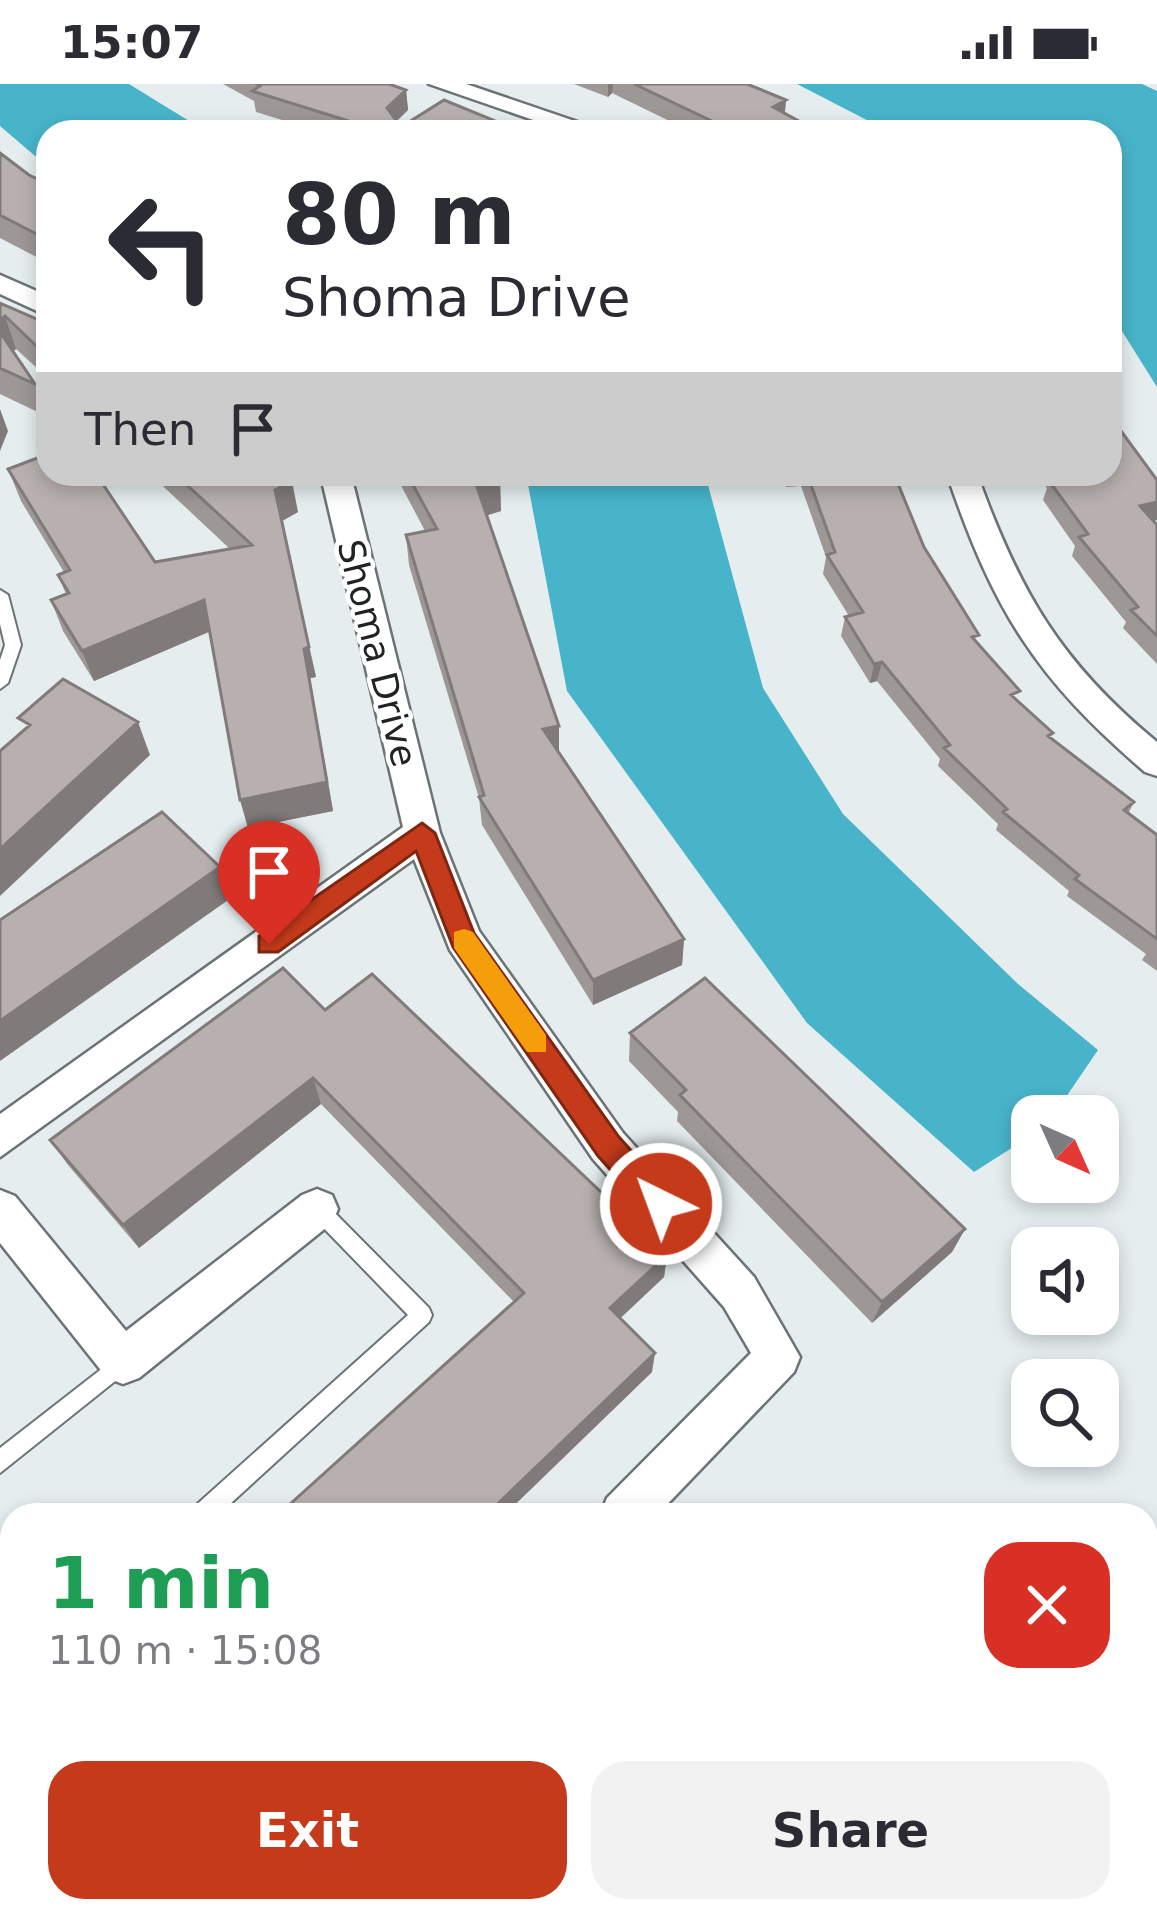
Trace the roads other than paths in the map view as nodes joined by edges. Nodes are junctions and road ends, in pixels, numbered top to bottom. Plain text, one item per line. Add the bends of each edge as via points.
1 (441, 84) edge
2 (556, 120) edge
3 (0, 283) edge
4 (36, 301) edge
5 (339, 486) edge
6 (966, 486) edge
7 (0, 596) edge
8 (0, 683) edge
9 (1157, 762) edge
10 (422, 833) junction
11 (0, 1138) edge
12 (317, 1209) joint
13 (0, 1210) edge
14 (123, 1362) junction
15 (0, 1462) edge
16 (215, 1503) edge
17 (636, 1503) edge

1 - 2 street
3 - 4 street
5 - 10 street, Shoma Drive
6 - 9 street via 993,569 1024,627 1083,699
7 - 8 lane via 13,645
10 - 11 street
10 - 17 street, Shoma Drive via 463,939 608,1146 740,1292 778,1357
12 - 14 street
12 - 16 lane via 422,1316
13 - 14 street
14 - 15 lane

